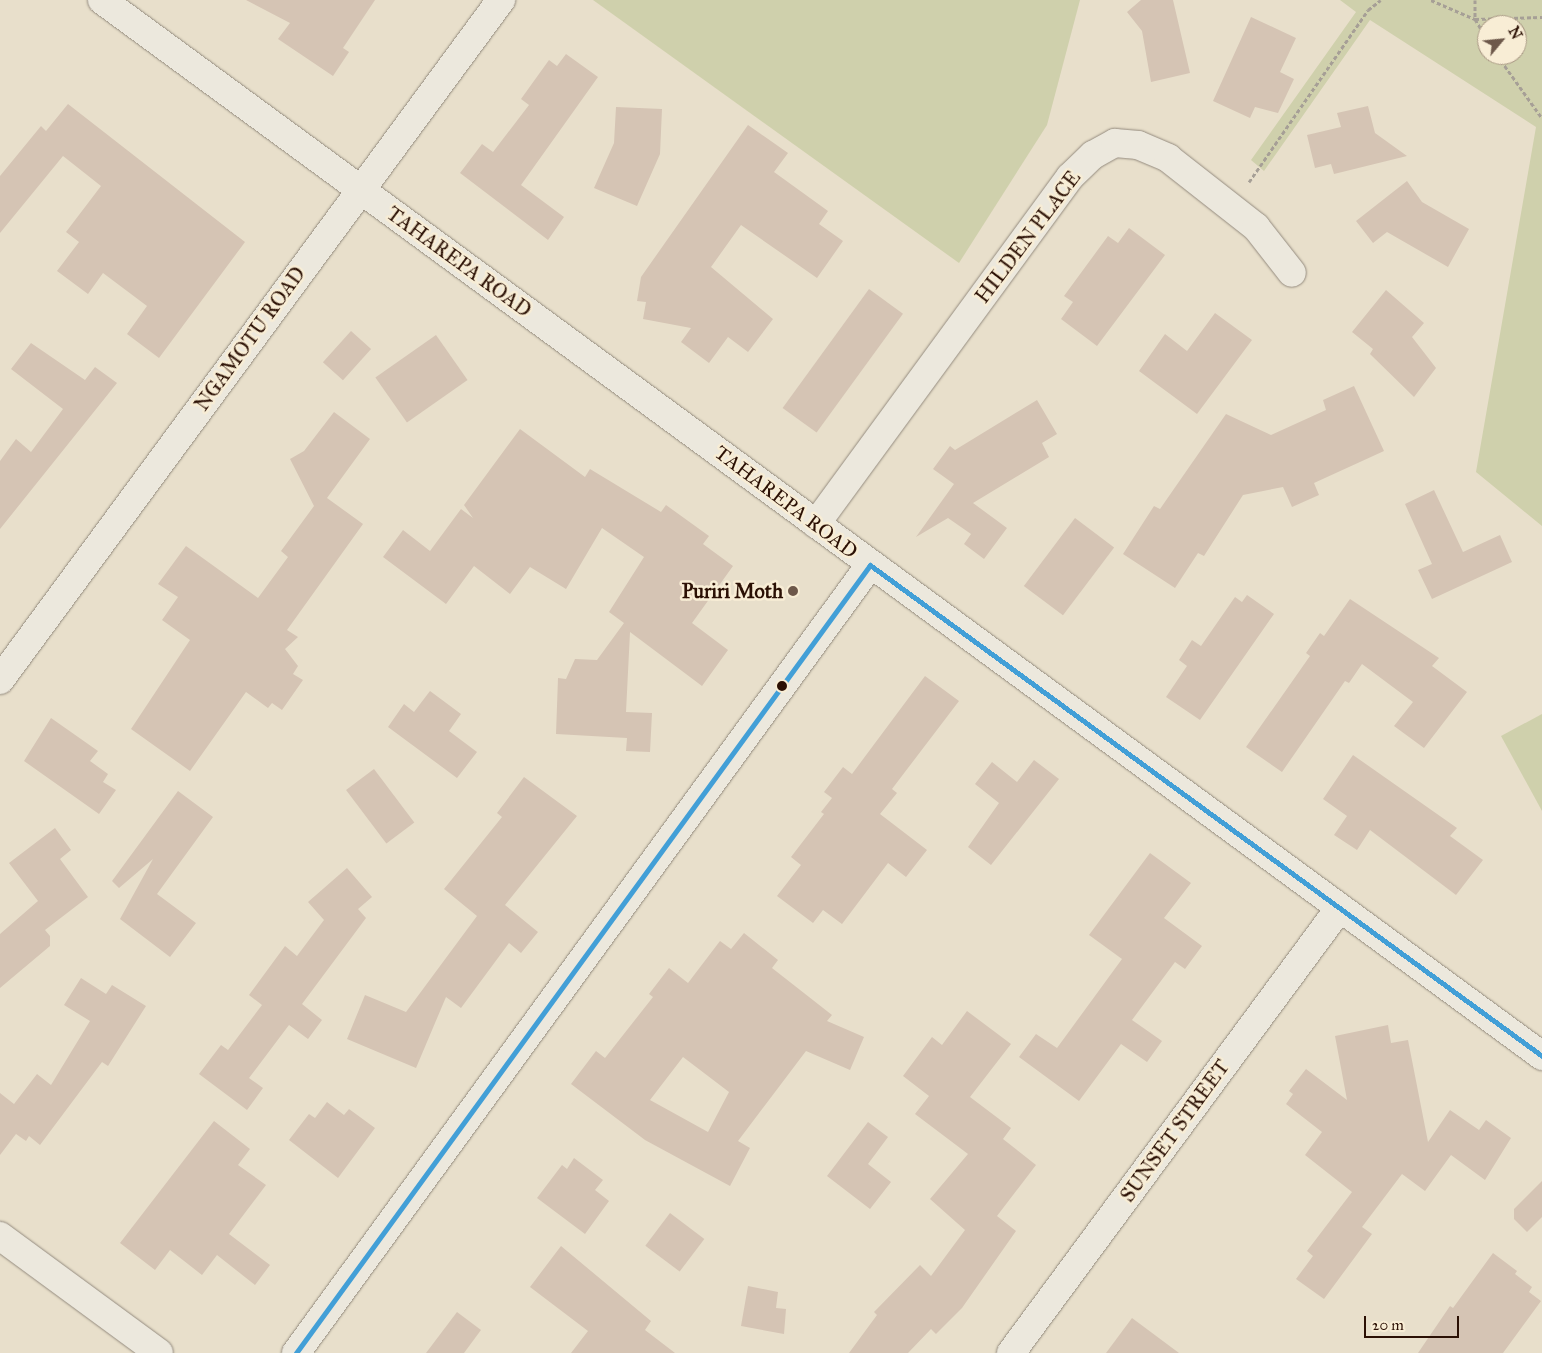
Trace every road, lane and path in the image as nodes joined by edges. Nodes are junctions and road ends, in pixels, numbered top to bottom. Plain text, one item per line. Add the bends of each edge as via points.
1 (102, 0) edge
2 (501, 0) edge
3 (1381, 0) edge
4 (1432, 0) edge
5 (1475, 0) edge
6 (1542, 17) edge
7 (1475, 19) junction
8 (1477, 22) edge
9 (1503, 65) edge
10 (1542, 118) edge
11 (360, 189) junction
12 (1231, 208) junction
13 (1292, 273) dead end
14 (816, 524) junction
15 (870, 565) junction
16 (0, 680) edge
17 (1339, 909) junction
18 (1542, 1056) edge
19 (0, 1236) edge
20 (159, 1353) edge
21 (296, 1353) edge
22 (1011, 1353) edge

1 - 11 street, TAHAREPA ROAD
2 - 11 street, NGAMOTU ROAD
3 - 12 path via 1368,10
4 - 7 path
5 - 7 path
6 - 7 path
7 - 8 path
9 - 10 path
11 - 14 street, TAHAREPA ROAD
11 - 16 street, NGAMOTU ROAD
12 - 13 street, HILDEN PLACE via 1256,227
12 - 14 street, HILDEN PLACE via 1168,158 1138,145 1115,143 1093,155 1070,177
14 - 15 street, TAHAREPA ROAD
15 - 17 street, TAHAREPA ROAD
15 - 21 street
17 - 18 street, TAHAREPA ROAD
17 - 22 street, SUNSET STREET
19 - 20 street

